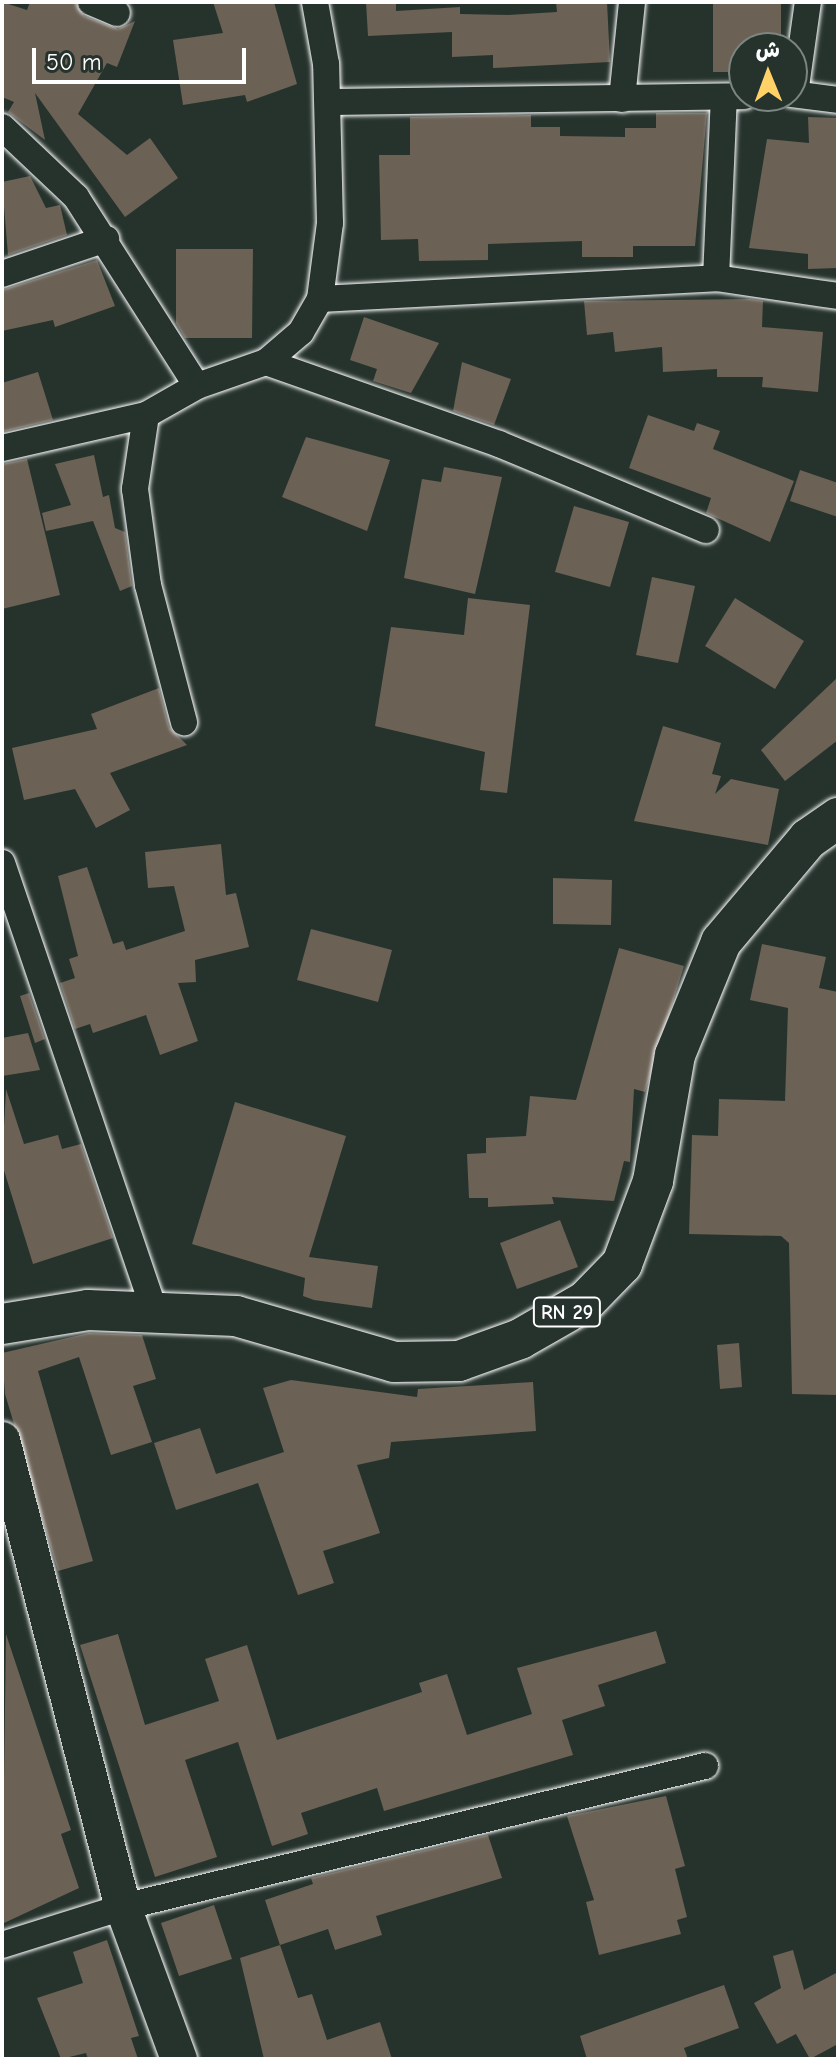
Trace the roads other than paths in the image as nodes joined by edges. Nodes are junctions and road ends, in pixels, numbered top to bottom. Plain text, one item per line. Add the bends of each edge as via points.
1 (91, 2) edge
2 (315, 2) edge
3 (632, 2) edge
4 (808, 2) edge
5 (117, 13) dead end
6 (803, 32) edge
7 (728, 96) edge
8 (808, 96) edge
9 (622, 99) junction
10 (838, 100) edge
11 (328, 102) junction
12 (732, 112) edge
13 (2, 127) edge
14 (106, 239) junction
15 (2, 274) edge
16 (716, 278) junction
17 (838, 296) edge
18 (320, 299) junction
19 (266, 362) junction
20 (197, 386) junction
21 (146, 415) junction
22 (2, 448) edge
23 (706, 530) dead end
24 (184, 722) dead end
25 (838, 818) edge
26 (2, 863) edge
27 (154, 1309) junction
28 (2, 1324) edge
29 (2, 1440) edge
30 (705, 1766) dead end
31 (123, 1907) junction
32 (2, 1945) edge
33 (179, 2059) edge

1 - 5 street
2 - 11 street
3 - 9 street
4 - 6 street
7 - 9 street
8 - 10 street
9 - 11 street
11 - 18 street via 330,223
12 - 16 street
13 - 14 street via 76,197
14 - 15 street
14 - 20 street
16 - 17 street
16 - 18 street
18 - 19 street via 301,332
19 - 20 street
19 - 23 street via 499,444
20 - 21 street
21 - 22 street
21 - 24 street via 135,489 148,585
25 - 27 main road, RN 29 / RN 29 via 808,839 721,942 675,1055 653,1181 622,1264 586,1301 520,1339 459,1361 394,1362 236,1316
26 - 27 street
27 - 28 main road, RN 29 / RN 29 via 88,1310
29 - 31 main road
30 - 31 street
31 - 32 street
31 - 33 main road

